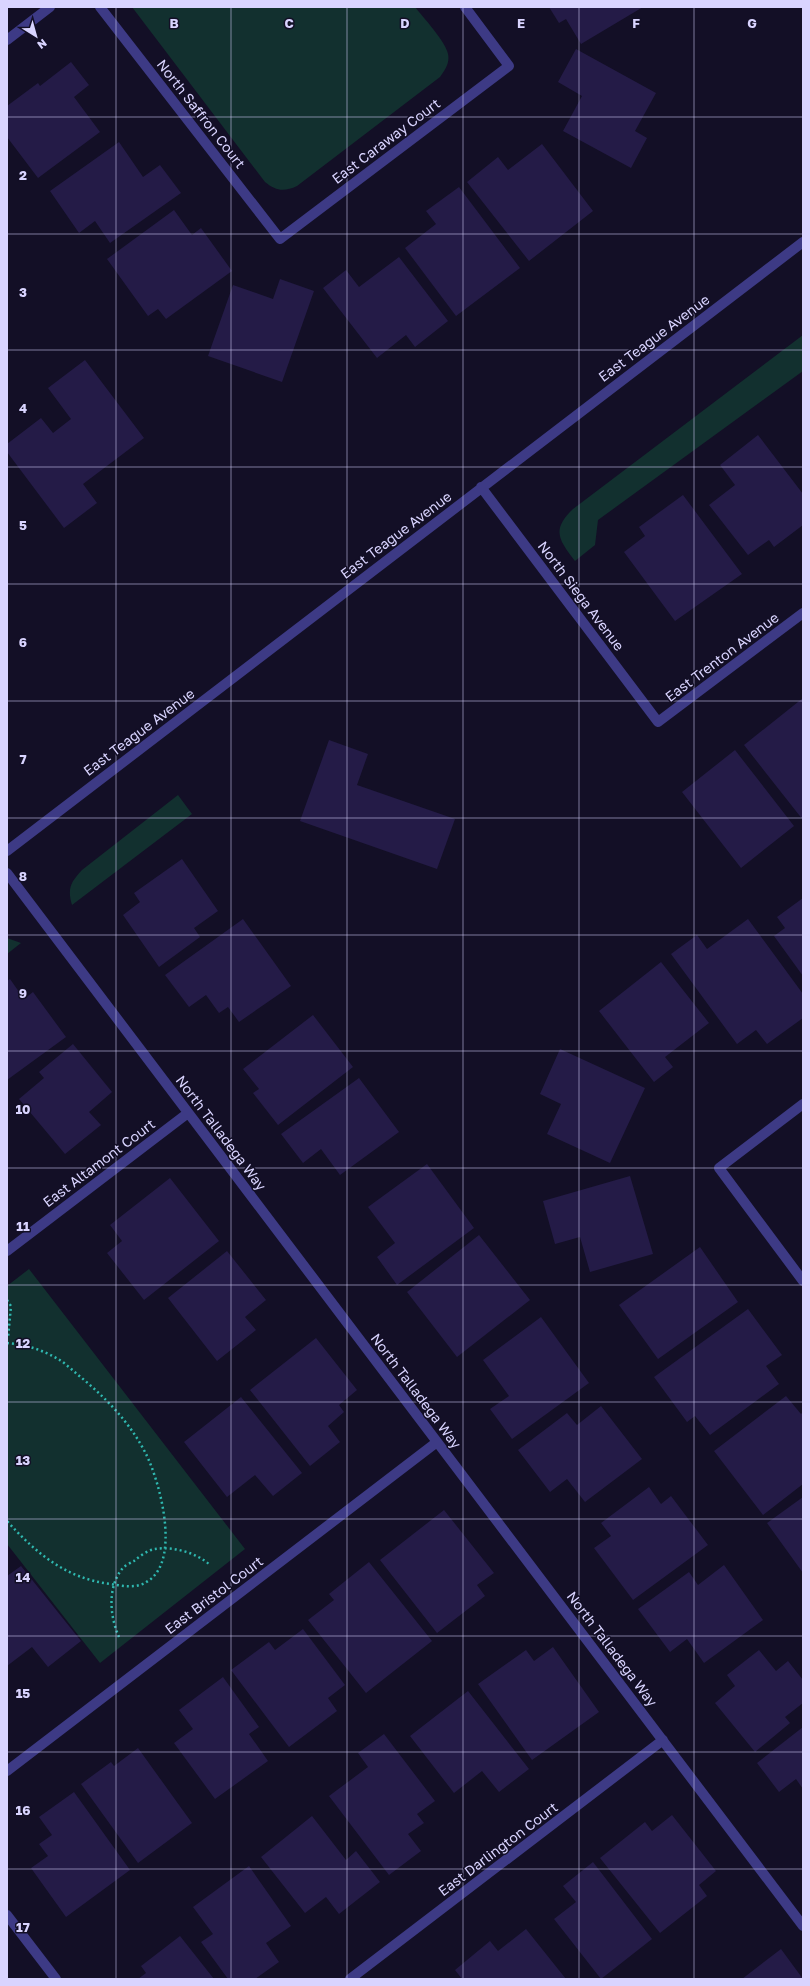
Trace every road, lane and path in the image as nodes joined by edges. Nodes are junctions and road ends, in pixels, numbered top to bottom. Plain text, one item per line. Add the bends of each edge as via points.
1 (50, 7) edge
2 (100, 7) edge
3 (465, 7) edge
4 (7, 40) edge
5 (280, 239) joint
6 (803, 242) edge
7 (481, 487) junction
8 (803, 613) edge
9 (658, 722) joint
10 (7, 851) edge
11 (7, 873) edge
12 (803, 1104) edge
13 (188, 1113) junction
14 (7, 1251) edge
15 (803, 1281) edge
16 (7, 1300) edge
17 (8, 1338) dead end
18 (7, 1343) edge
19 (437, 1442) junction
20 (7, 1521) edge
21 (165, 1549) junction
22 (210, 1565) dead end
23 (115, 1585) junction
24 (119, 1637) dead end
25 (663, 1740) junction
26 (7, 1771) edge
27 (7, 1915) edge
28 (803, 1926) edge
29 (56, 1979) edge
30 (350, 1979) edge

1 - 4 street
2 - 5 street, North Saffron Court
3 - 5 street, East Caraway Court via 509,66
6 - 7 street, East Teague Avenue
7 - 9 street, North Siega Avenue
7 - 10 street, East Teague Avenue
8 - 9 street, East Trenton Avenue
11 - 13 street, North Talladega Way
12 - 15 street via 718,1168
13 - 14 street, East Altamont Court
13 - 19 street, North Talladega Way
16 - 17 path via 11,1306
18 - 21 path via 22,1344 59,1359 93,1387 125,1421 146,1453 156,1480 164,1517
19 - 25 street, North Talladega Way
19 - 26 street, East Bristol Court
20 - 23 path via 32,1548 61,1568 90,1582
21 - 22 path via 185,1552
21 - 23 path via 155,1549 143,1554 122,1569
21 - 23 path via 158,1572 148,1581 136,1586
23 - 24 path via 112,1594 113,1624
25 - 28 street, North Talladega Way
25 - 30 street, East Darlington Court
27 - 29 street

